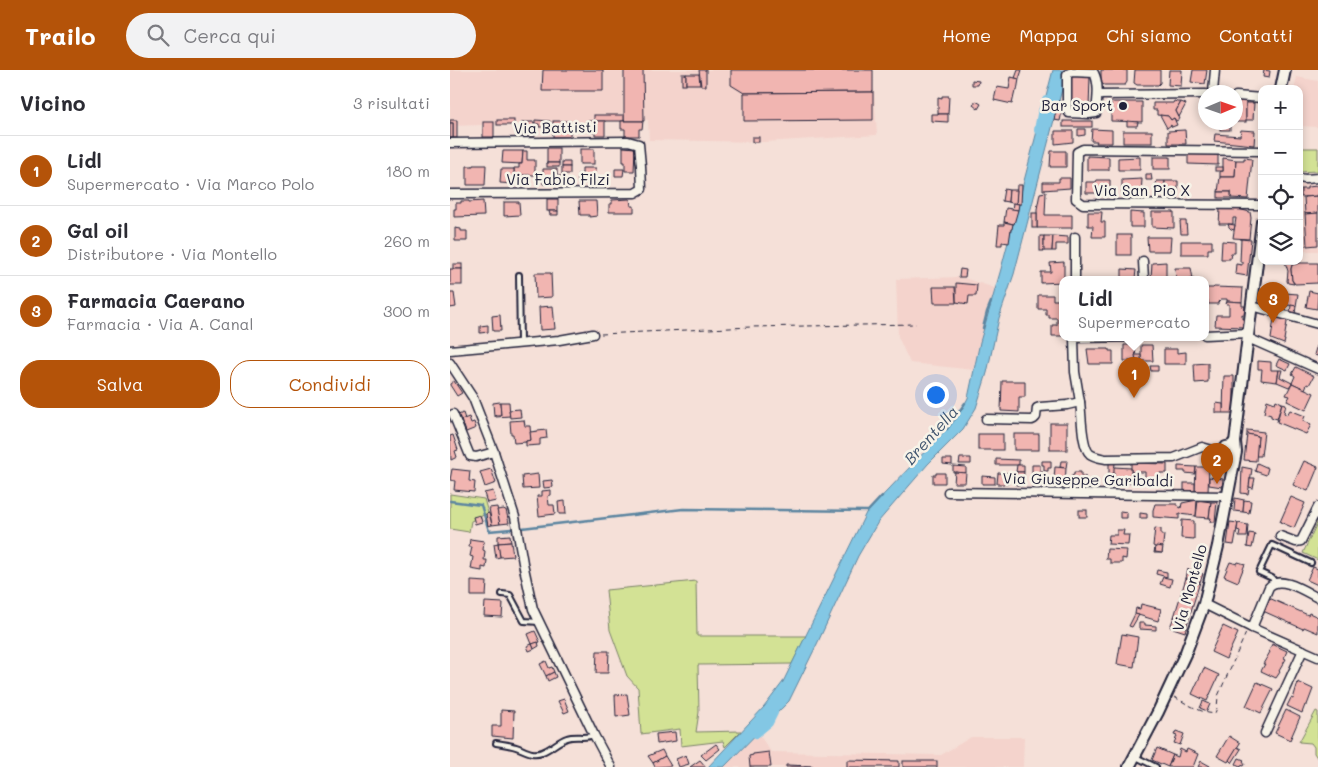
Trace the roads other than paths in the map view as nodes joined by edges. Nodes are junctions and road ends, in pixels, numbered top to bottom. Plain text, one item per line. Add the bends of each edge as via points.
1 (1215, 70) edge
2 (1285, 70) edge
3 (1214, 85) edge
4 (1282, 85) edge
5 (1198, 94) edge
6 (1098, 95) junction
7 (1243, 97) edge
8 (1258, 98) edge
9 (450, 143) edge
10 (1258, 151) edge
11 (642, 166) joint
12 (1318, 178) edge
13 (1303, 179) edge
14 (450, 194) edge
15 (1258, 205) edge
16 (1075, 237) dead end
17 (1258, 256) edge
18 (1143, 261) dead end
19 (519, 275) dead end
20 (1075, 276) edge
21 (1144, 276) edge
22 (1252, 306) junction
23 (1318, 324) edge
24 (593, 334) road end
25 (1209, 335) edge
26 (1248, 336) junction
27 (1074, 341) edge
28 (520, 344) junction
29 (450, 350) edge
30 (450, 363) edge
31 (1318, 369) edge
32 (1080, 402) junction
33 (453, 414) dead end
34 (986, 419) dead end
35 (494, 452) junction
36 (1230, 453) junction
37 (948, 492) dead end
38 (1227, 496) junction
39 (1318, 506) edge
40 (1280, 536) dead end
41 (1311, 563) dead end
42 (1275, 582) junction
43 (502, 594) dead end
44 (1318, 598) edge
45 (1204, 604) junction
46 (539, 622) junction
47 (1252, 628) junction
48 (1303, 650) junction
49 (1318, 657) edge
50 (1265, 733) dead end
51 (594, 735) junction
52 (496, 743) dead end
53 (1135, 756) junction
54 (611, 767) edge
55 (1129, 767) edge
56 (1156, 767) edge

1 - 3 street
2 - 4 main road
5 - 6 street
6 - 6 street via 1094,73 1067,74 1069,113 1096,113
7 - 8 street
9 - 11 street, Via Battisti via 628,141 639,144
10 - 15 street, Via San Pio X via 1083,149 1077,152 1076,199 1083,204
11 - 14 street, Via Fabio Filzi via 642,189 635,193
12 - 13 street
16 - 20 street
17 - 22 main road, Via Montello
18 - 21 street
19 - 28 lane
22 - 23 street
22 - 26 main road, Via Montello
24 - 28 street
25 - 26 street
26 - 31 street
26 - 36 main road, Via Montello
27 - 32 street
28 - 29 street
30 - 35 street via 473,398
32 - 34 street via 1040,406 1034,419
32 - 36 street via 1082,435 1089,453 1096,457 1174,458 1202,447
33 - 35 street via 470,456
35 - 46 street via 515,518 523,566
36 - 38 main road, Via Montello
37 - 38 street, Via Giuseppe Garibaldi
38 - 45 main road, Via Montello
39 - 40 street via 1301,541
41 - 42 lane via 1272,545 1259,572
42 - 44 street via 1285,582
42 - 47 street via 1269,587
43 - 46 lane via 510,595 524,621
45 - 47 street
45 - 53 main road, Via Montello via 1191,642
46 - 51 street
47 - 48 street
48 - 49 street
48 - 50 street
51 - 52 lane via 567,738 541,753 533,754
51 - 54 street
53 - 55 main road, Via Montello
53 - 56 lane

